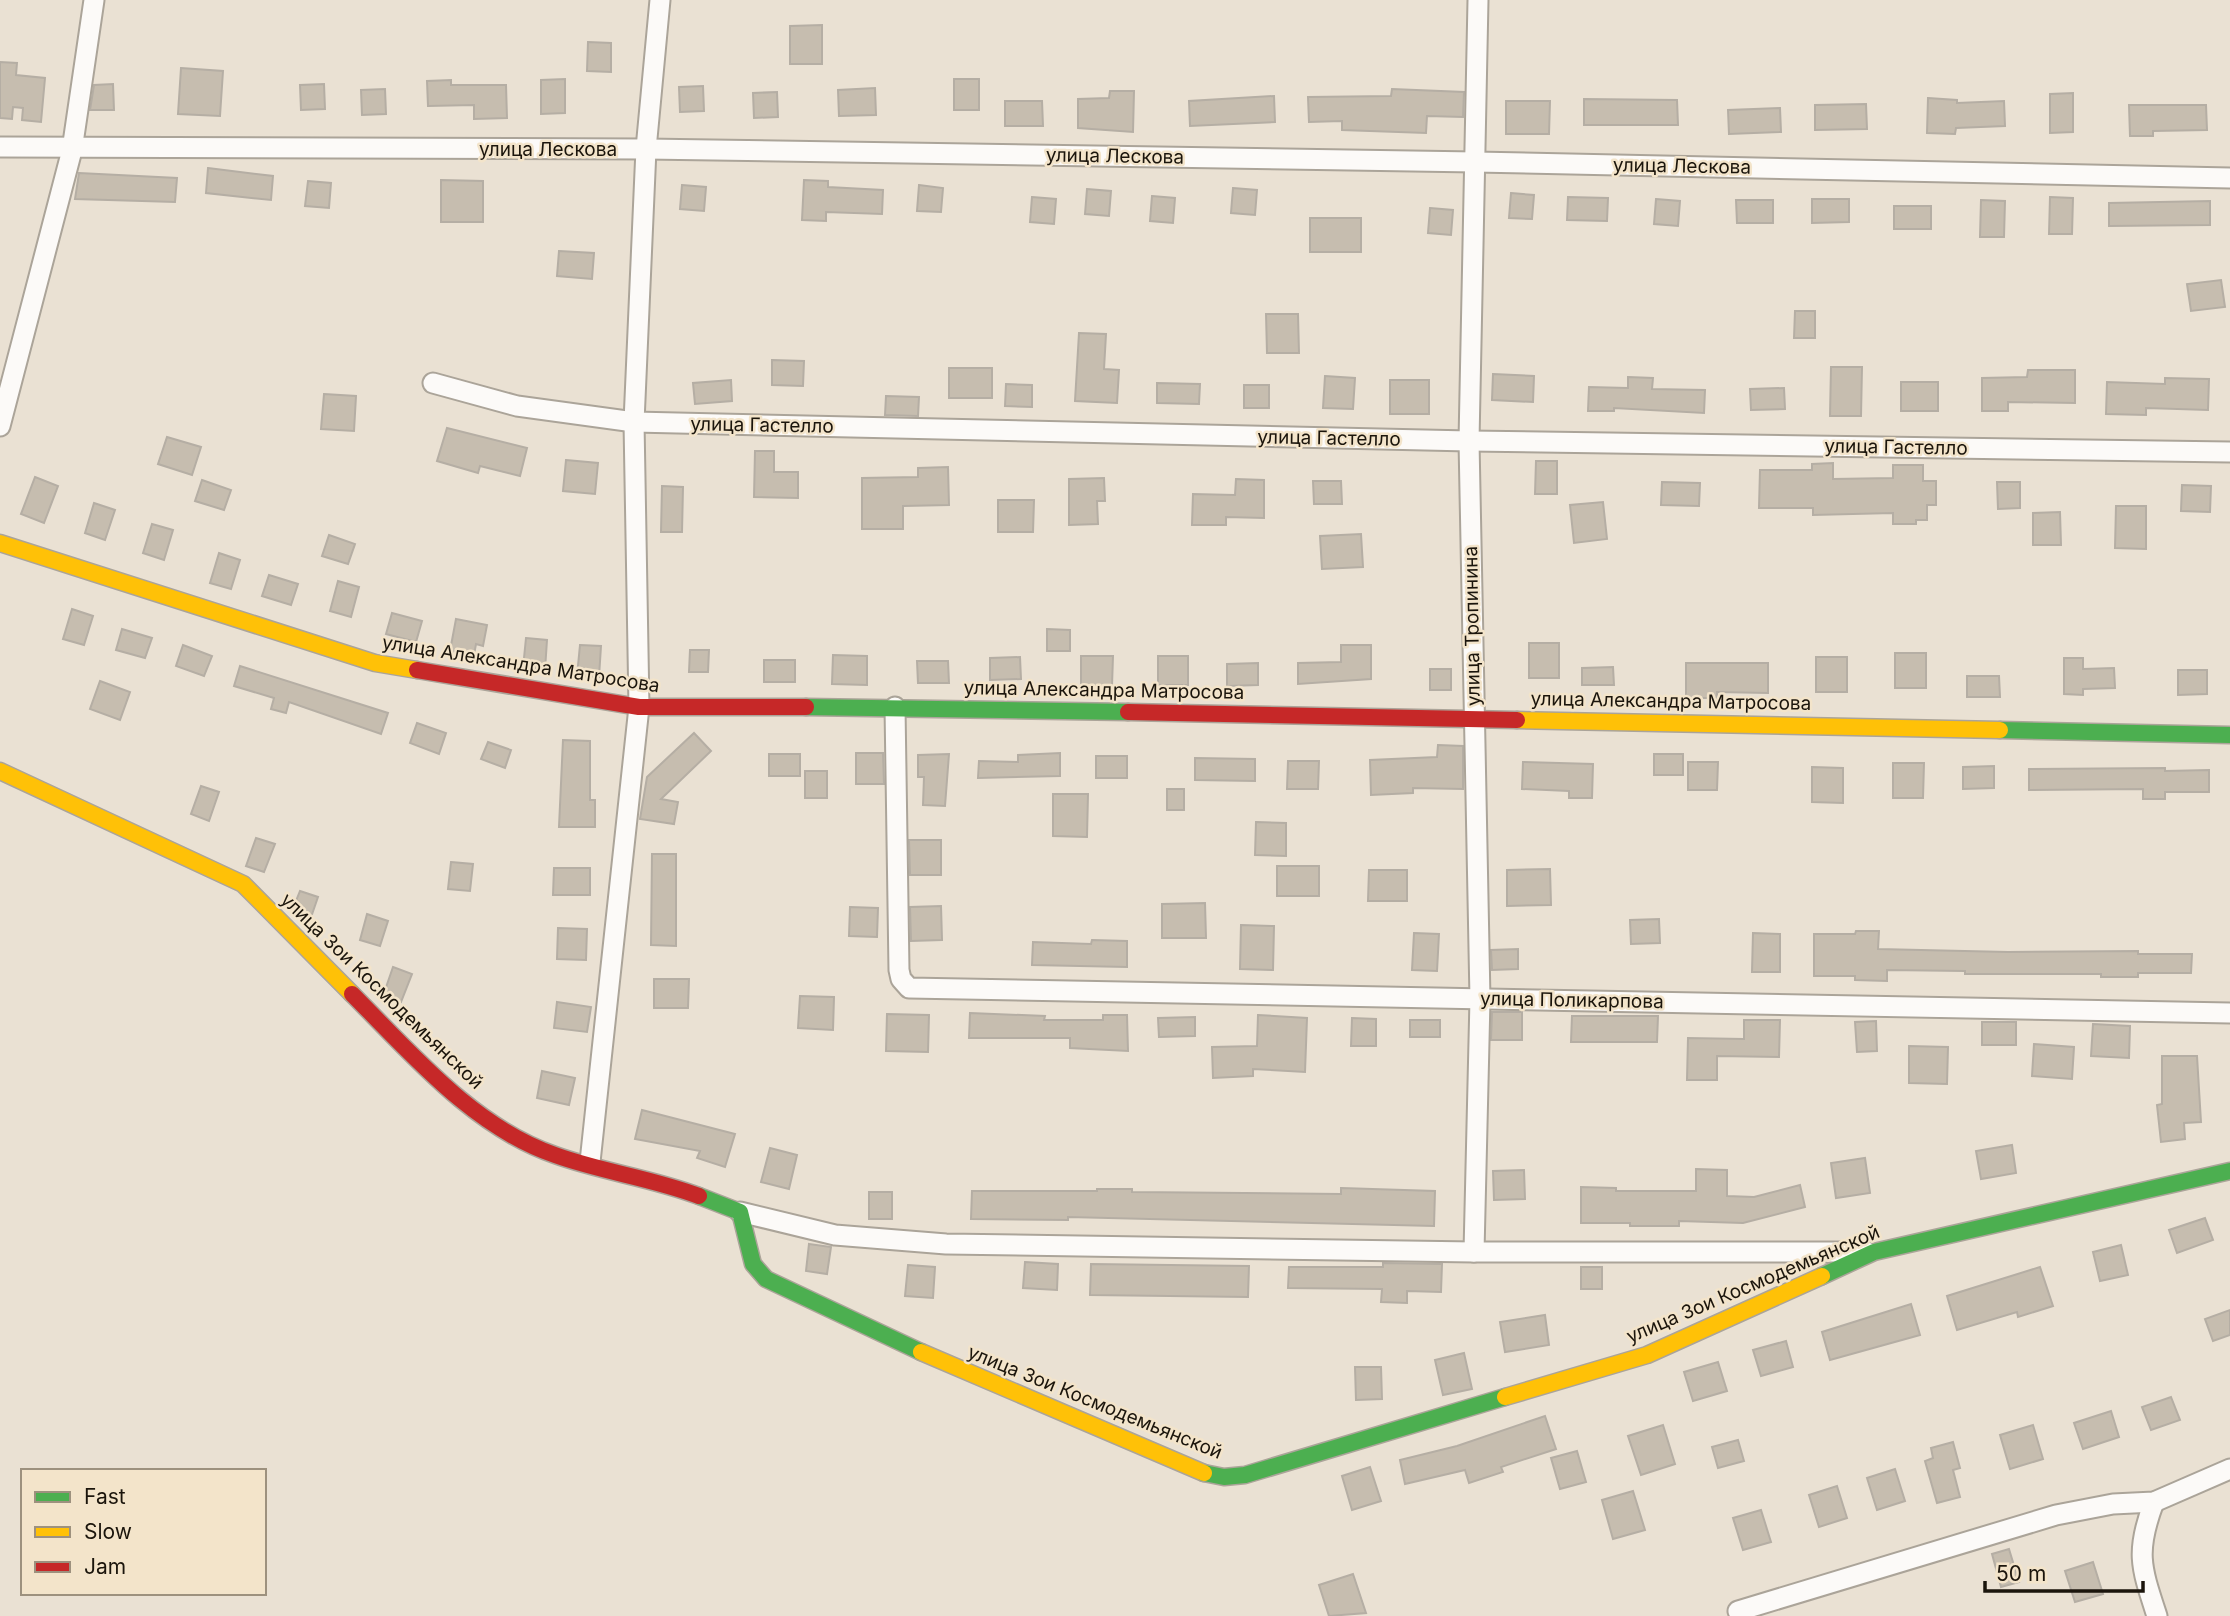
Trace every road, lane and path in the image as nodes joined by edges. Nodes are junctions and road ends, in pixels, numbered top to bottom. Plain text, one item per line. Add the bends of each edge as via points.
1 (94, 0) edge
2 (660, 0) edge
3 (1478, 0) edge
4 (0, 147) edge
5 (646, 149) junction
6 (72, 150) junction
7 (1475, 162) junction
8 (2230, 178) edge
9 (433, 383) dead end
10 (634, 422) junction
11 (0, 426) edge
12 (1469, 441) junction
13 (2230, 452) edge
14 (0, 544) edge
15 (639, 707) junction
16 (895, 707) junction
17 (1473, 718) junction
18 (2230, 735) edge
19 (0, 771) edge
20 (1480, 999) junction
21 (2230, 1013) edge
22 (590, 1162) junction
23 (2230, 1171) edge
24 (740, 1212) junction
25 (1474, 1252) junction
26 (1874, 1252) junction
27 (2230, 1469) edge
28 (2154, 1502) junction
29 (1738, 1611) dead end
30 (2157, 1616) edge

1 - 6 street
2 - 5 street
3 - 7 street, улица Тропинина
4 - 6 street, улица Лескова
5 - 6 street, улица Лескова
5 - 7 street, улица Лескова
5 - 10 street
6 - 11 street
7 - 8 street, улица Лескова
7 - 12 street, улица Тропинина
9 - 10 street, улица Гастелло via 517,406
10 - 12 street, улица Гастелло
10 - 15 street
12 - 13 street, улица Гастелло
12 - 17 street, улица Тропинина
14 - 15 street, улица Александра Матросова via 375,663
15 - 16 street, улица Александра Матросова
15 - 22 street
16 - 17 street, улица Александра Матросова
16 - 20 street, улица Поликарпова via 899,970 904,985 915,989
17 - 18 street, улица Александра Матросова
17 - 20 street, улица Тропинина
19 - 22 street, улица Зои Космодемьянской via 243,884 470,1106 502,1130 554,1154
20 - 21 street, улица Поликарпова
20 - 25 street, улица Тропинина
22 - 24 street, улица Зои Космодемьянской
23 - 26 street, улица Зои Космодемьянской
24 - 25 street via 835,1235 946,1244
24 - 26 street, улица Зои Космодемьянской via 754,1264 766,1279 920,1352 1201,1472 1224,1477 1245,1475 1647,1354
25 - 26 street
27 - 28 street
28 - 29 street via 2056,1515
28 - 30 street via 2141,1536 2142,1568

